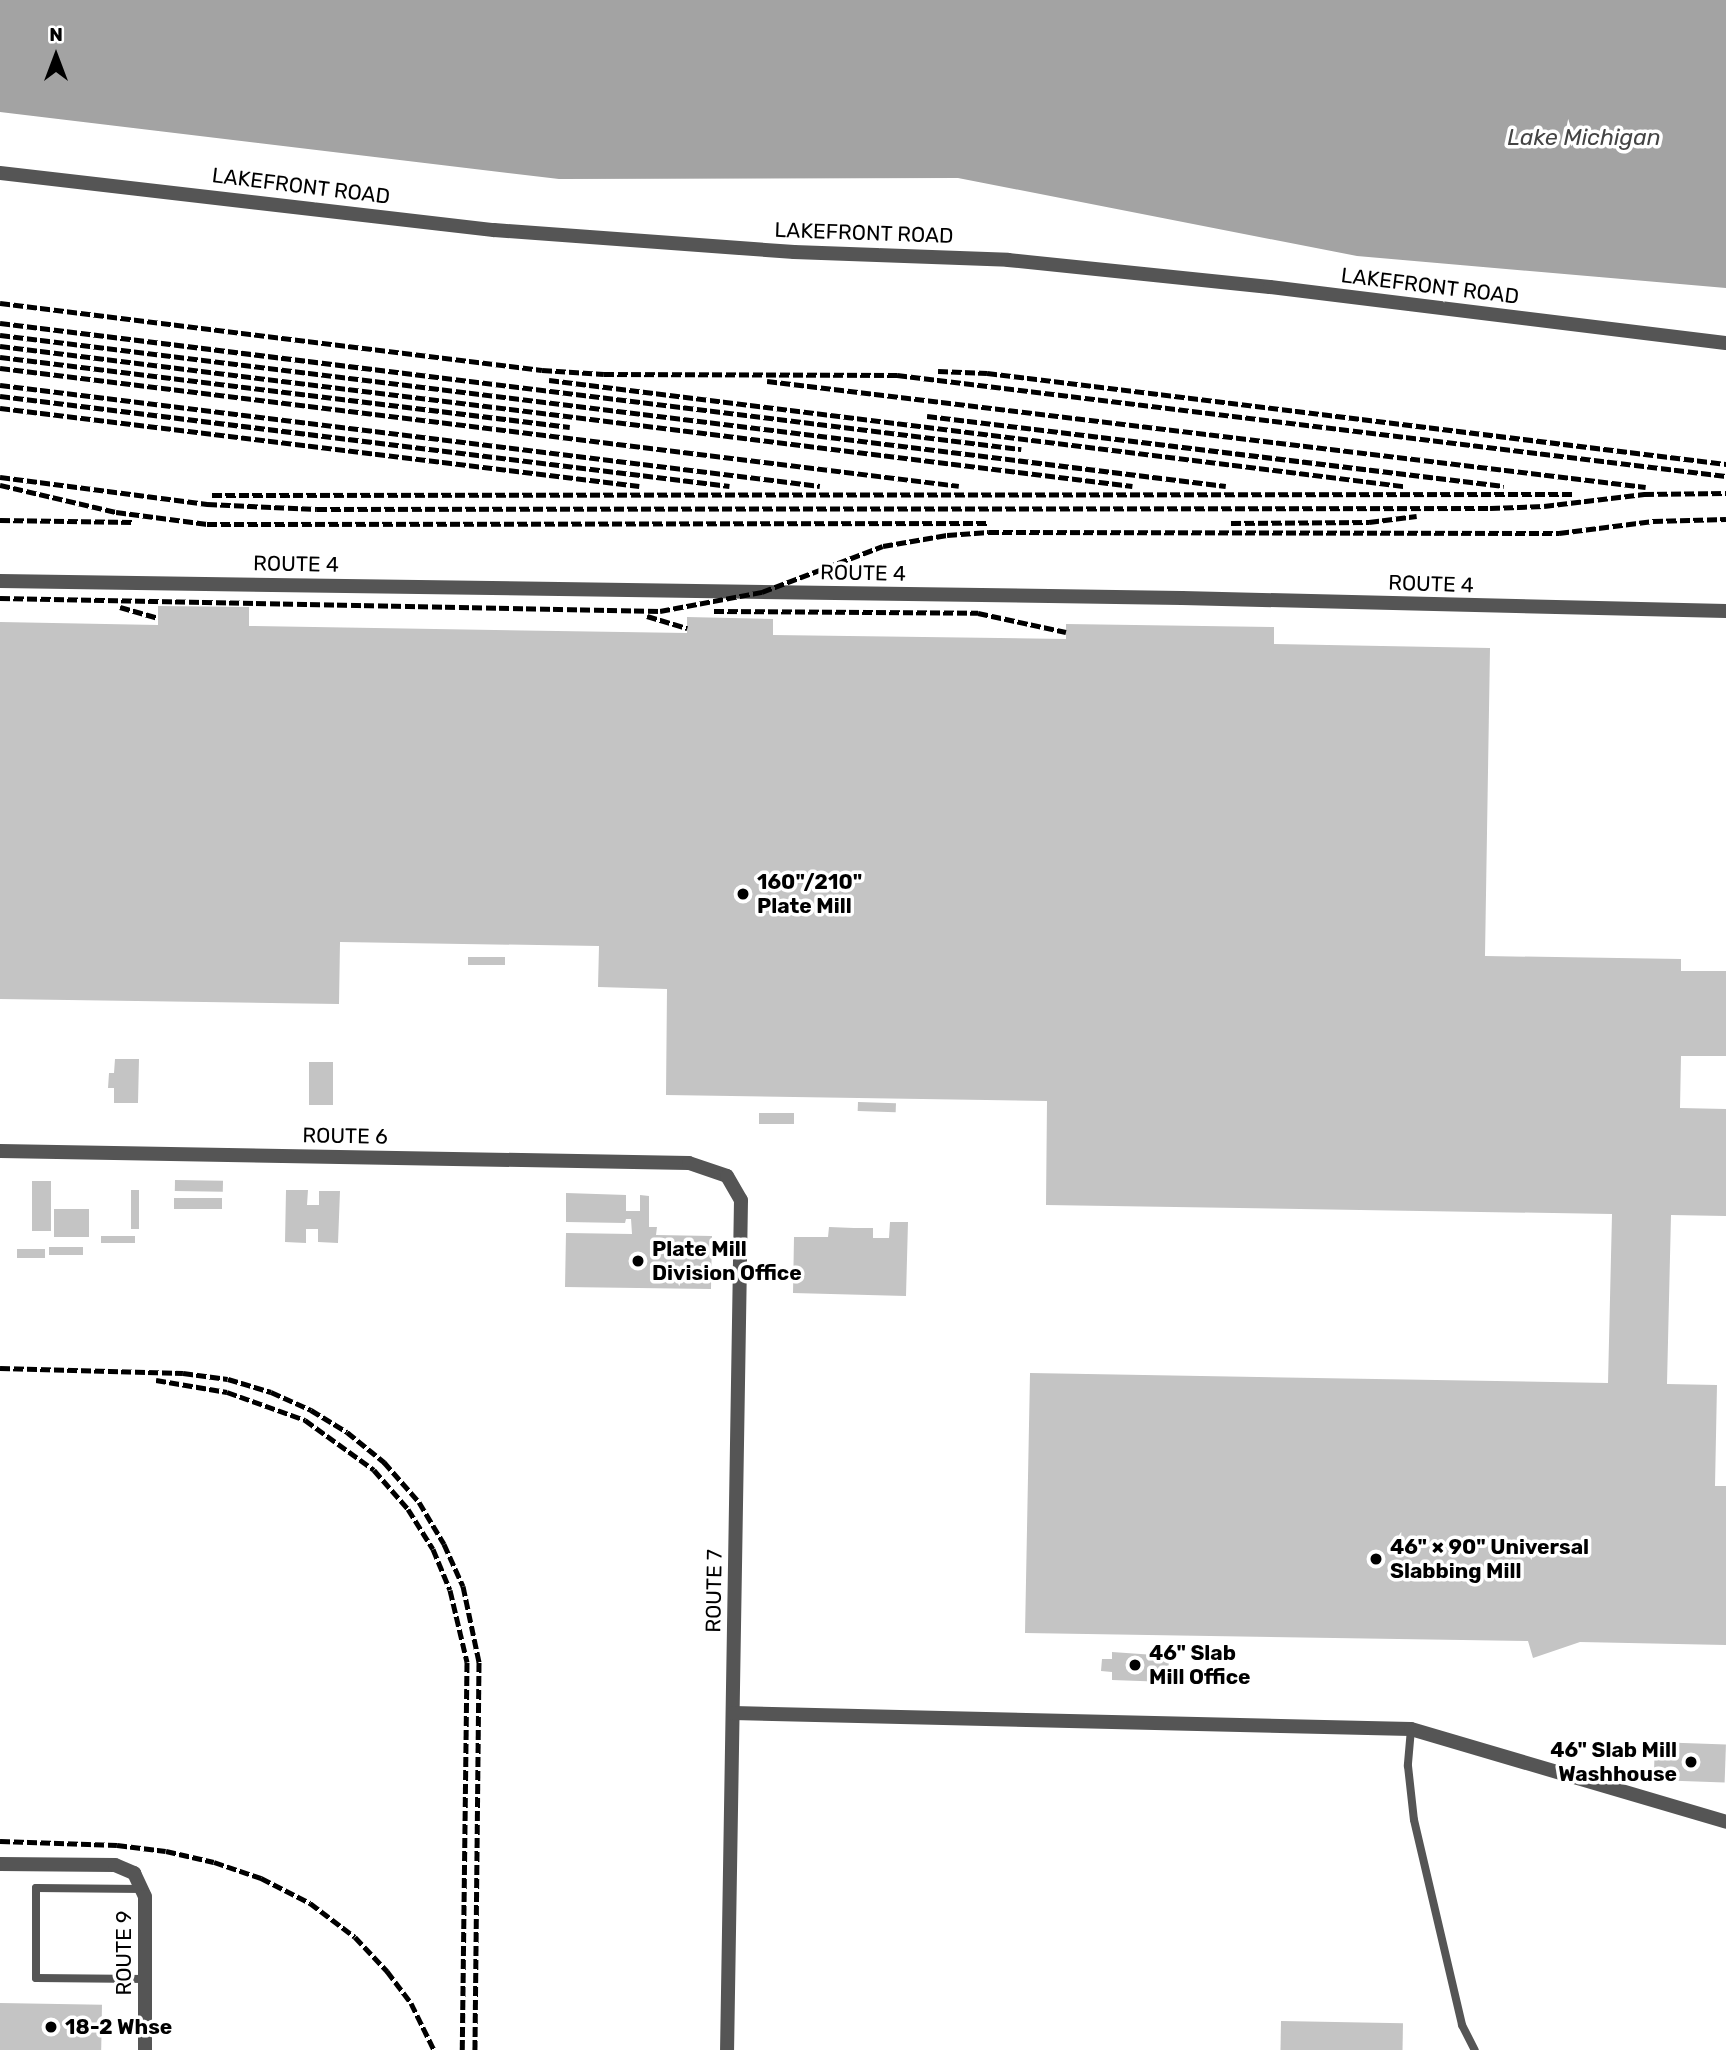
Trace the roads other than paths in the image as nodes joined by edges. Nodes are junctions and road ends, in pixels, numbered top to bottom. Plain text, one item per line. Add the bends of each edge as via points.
1 (0, 173) edge
2 (1726, 343) edge
3 (0, 581) edge
4 (1726, 611) edge
5 (0, 1151) edge
6 (689, 1163) joint
7 (733, 1713) junction
8 (1411, 1729) junction
9 (1726, 1822) edge
10 (0, 1864) edge
11 (144, 1893) junction
12 (145, 1979) junction
13 (145, 2050) edge
14 (727, 2050) edge
15 (1475, 2050) edge

1 - 2 street, LAKEFRONT ROAD via 494,230 794,252 1008,260
3 - 4 street, ROUTE 4 via 1182,598
5 - 6 street, ROUTE 6
6 - 7 street, ROUTE 7 via 727,1177 741,1200
7 - 8 street
7 - 14 street, ROUTE 7
8 - 9 street
8 - 15 lane via 1408,1766 1414,1819 1462,2025
10 - 11 street via 115,1865 134,1873
11 - 12 street, ROUTE 9
11 - 12 lane via 36,1888 36,1978
12 - 13 street, ROUTE 9

